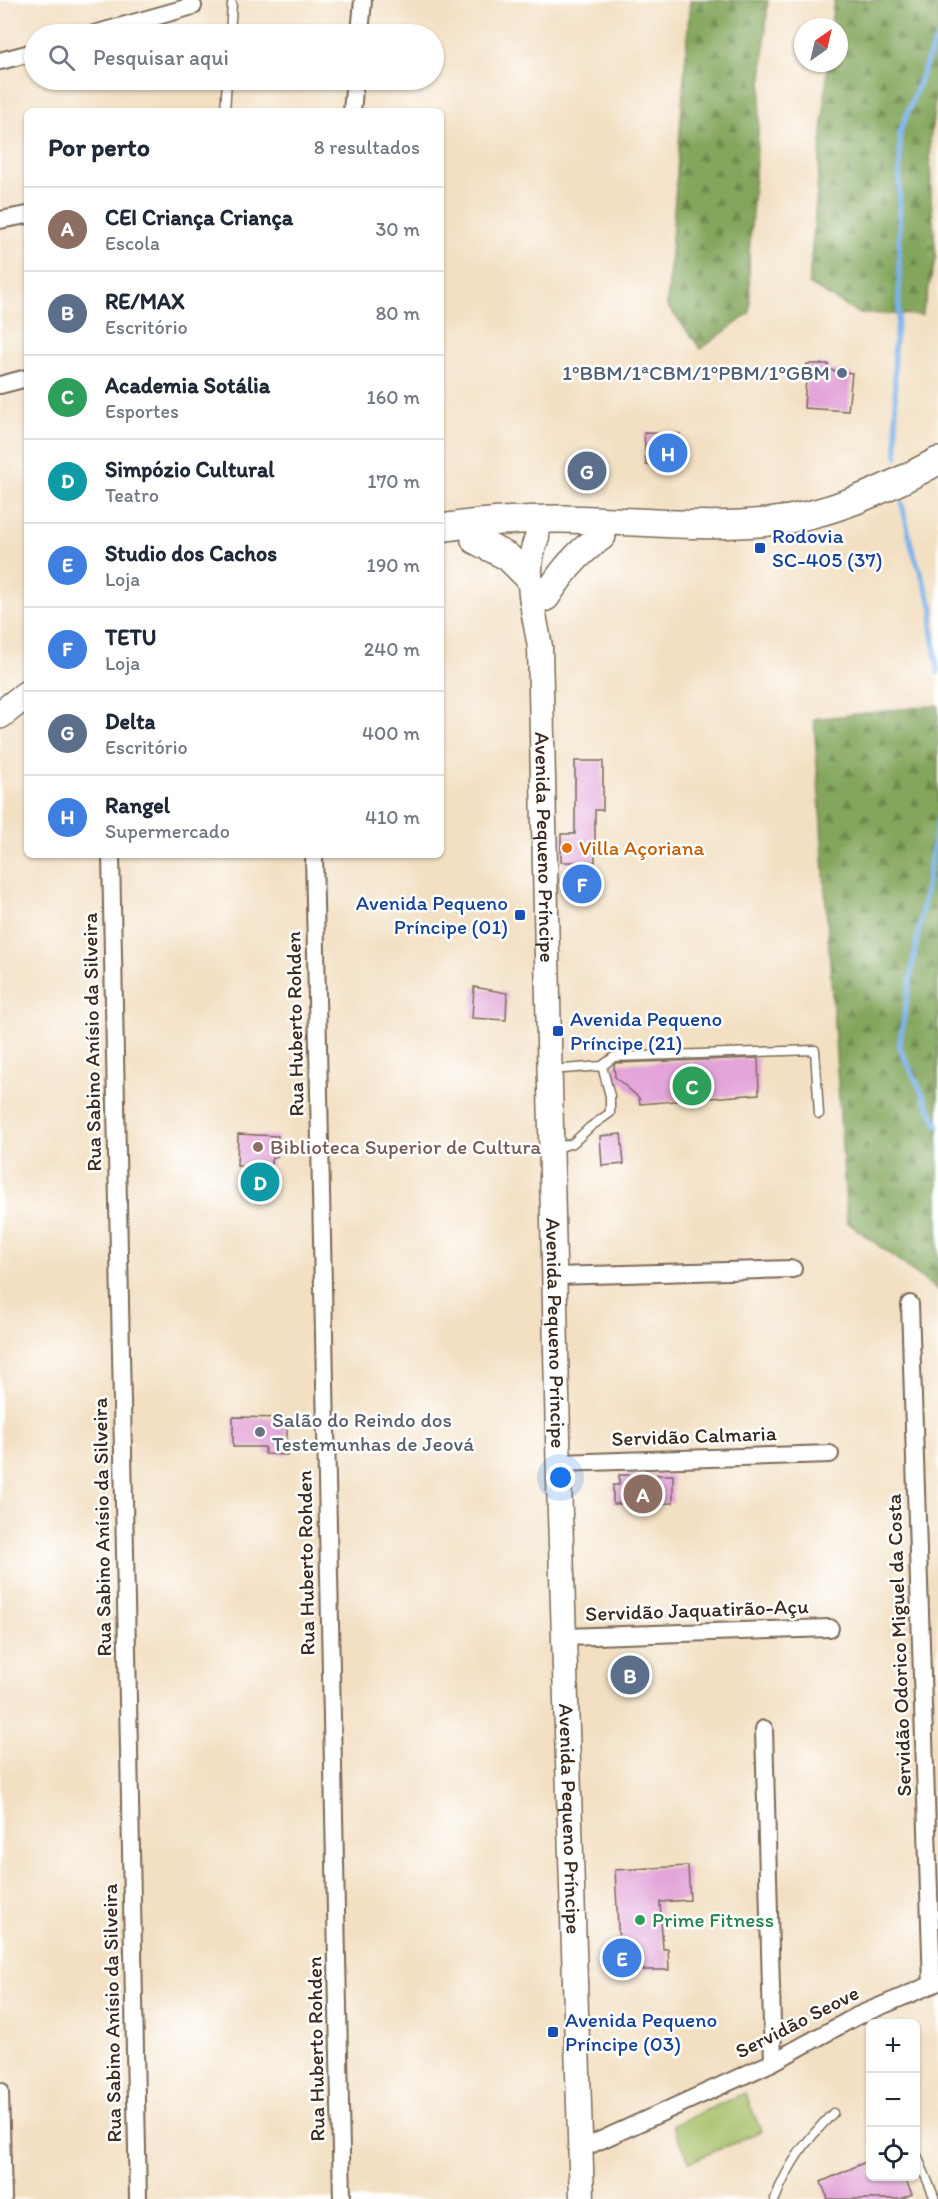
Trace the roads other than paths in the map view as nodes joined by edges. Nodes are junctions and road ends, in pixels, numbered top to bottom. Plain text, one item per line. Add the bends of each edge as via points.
1 (363, 0) edge
2 (232, 4) dead end
3 (193, 6) dead end
4 (129, 24) edge
5 (231, 24) edge
6 (361, 24) edge
7 (24, 55) edge
8 (0, 62) edge
9 (226, 90) edge
10 (354, 90) edge
11 (225, 108) edge
12 (352, 108) edge
13 (24, 216) edge
14 (0, 220) edge
15 (24, 379) edge
16 (0, 385) edge
17 (938, 461) edge
18 (681, 525) junction
19 (444, 528) edge
20 (537, 529) junction
21 (444, 536) edge
22 (602, 536) junction
23 (475, 540) junction
24 (538, 588) junction
25 (24, 696) edge
26 (0, 715) edge
27 (111, 858) edge
28 (315, 858) edge
29 (602, 1066) junction
30 (549, 1070) junction
31 (819, 1114) dead end
32 (553, 1149) junction
33 (793, 1269) dead end
34 (555, 1276) junction
35 (910, 1304) dead end
36 (830, 1454) dead end
37 (559, 1463) junction
38 (830, 1628) dead end
39 (565, 1637) junction
40 (764, 1729) dead end
41 (935, 1984) edge
42 (773, 2062) junction
43 (0, 2091) edge
44 (833, 2113) dead end
45 (579, 2150) junction
46 (920, 2164) edge
47 (3, 2199) edge
48 (138, 2199) edge
49 (342, 2199) edge
50 (582, 2199) edge
51 (775, 2199) edge
52 (935, 2199) edge

1 - 6 street
2 - 5 lane
3 - 4 street
7 - 8 street
9 - 11 lane
10 - 12 street
13 - 14 street
15 - 16 street
17 - 18 main road via 872,494 798,517 769,522
18 - 20 main road via 559,519
18 - 22 main road
19 - 20 main road
20 - 22 main road
20 - 23 main road
20 - 24 main road, Avenida Pequeno Príncipe via 544,553
21 - 23 main road
22 - 24 main road
23 - 24 main road via 508,557
24 - 30 main road, Avenida Pequeno Príncipe
25 - 26 main road
27 - 48 street, Rua Sabino Anísio da Silveira
28 - 49 street, Rua Huberto Rohden
29 - 30 lane
29 - 31 lane via 614,1058 815,1050
29 - 32 lane via 610,1113 573,1143
30 - 32 main road, Avenida Pequeno Príncipe
32 - 34 main road, Avenida Pequeno Príncipe
33 - 34 street
34 - 37 main road, Avenida Pequeno Príncipe
35 - 41 street, Servidão Odorico Miguel da Costa
36 - 37 street, Servidão Calmaria
37 - 39 main road, Avenida Pequeno Príncipe
38 - 39 street, Servidão Jaquatirão-Açu
39 - 45 main road, Avenida Pequeno Príncipe
40 - 42 street
41 - 42 street, Servidão Seove via 856,2016
42 - 45 street, Servidão Seove
43 - 47 street
44 - 51 lane via 805,2142
45 - 50 main road, Avenida Pequeno Príncipe
46 - 52 lane

